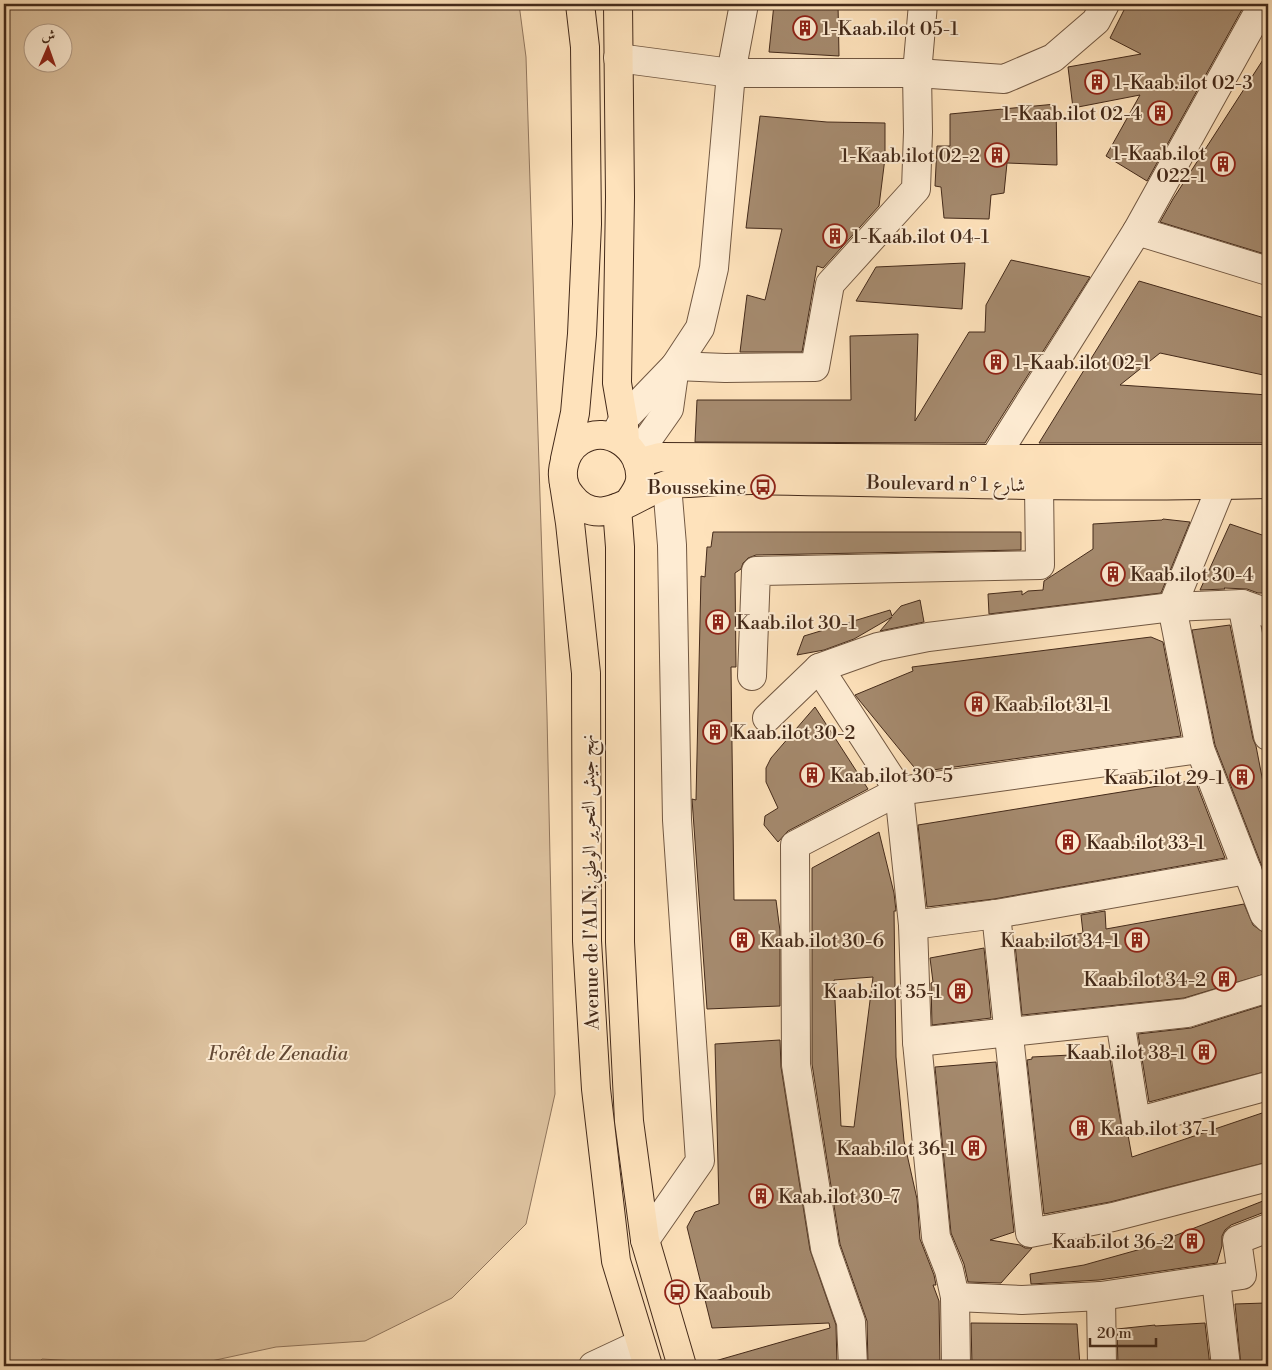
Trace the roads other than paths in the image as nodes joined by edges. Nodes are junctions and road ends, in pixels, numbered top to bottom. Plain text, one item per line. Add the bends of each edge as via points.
1 (580, 4) edge
2 (618, 4) edge
3 (744, 4) edge
4 (922, 4) edge
5 (1105, 4) edge
6 (1263, 4) edge
7 (618, 58) junction
8 (731, 73) junction
9 (917, 73) junction
10 (1137, 231) junction
11 (1268, 271) edge
12 (675, 366) junction
13 (627, 444) junction
14 (994, 459) junction
15 (1268, 459) edge
16 (565, 472) junction
17 (1231, 484) junction
18 (1268, 484) edge
19 (667, 485) junction
20 (1039, 485) junction
21 (1268, 492) edge
22 (622, 506) junction
23 (1242, 604) junction
24 (1172, 607) junction
25 (1268, 613) edge
26 (820, 668) junction
27 (752, 676) dead end
28 (766, 718) dead end
29 (1268, 736) edge
30 (1200, 749) junction
31 (898, 791) junction
32 (1247, 870) junction
33 (996, 914) junction
34 (1268, 918) edge
35 (913, 925) junction
36 (1268, 988) edge
37 (1120, 1020) junction
38 (1008, 1032) junction
39 (917, 1042) junction
40 (1268, 1086) edge
41 (1268, 1178) edge
42 (1268, 1228) edge
43 (645, 1240) junction
44 (1216, 1280) junction
45 (1101, 1296) junction
46 (955, 1297) junction
47 (644, 1355) edge
48 (593, 1366) edge
49 (682, 1366) edge
50 (853, 1366) edge
51 (956, 1366) edge
52 (1102, 1366) edge
53 (1226, 1366) edge

1 - 16 main road via 585,47 587,224 575,413
2 - 7 main road
3 - 8 street
4 - 9 street
5 - 9 street via 1096,21 1053,58 1004,79
6 - 10 street
7 - 8 street
7 - 13 main road via 617,383
8 - 9 street
8 - 12 street via 714,268 700,328
9 - 12 street via 916,189 830,284 814,367
10 - 11 street
10 - 14 street
12 - 13 street
12 - 13 street via 669,409
13 - 14 main road, Boulevard n° شارع 1 via 660,457
13 - 16 main road via 597,436 580,441 571,449
13 - 22 main road via 640,480 636,493
14 - 15 main road, Boulevard n° شارع 1
16 - 22 main road via 570,496 579,505 604,511
16 - 47 main road, Avenue de l'ALN;نهج جيش التحرير الوطني via 586,673 587,941 596,1088 616,1261
17 - 18 main road, Boulevard n° شارع 1
17 - 20 main road, Boulevard n° شارع 1
17 - 21 street
17 - 24 street
19 - 20 main road, Boulevard n° شارع 1 via 722,480
19 - 22 main road, Boulevard n° شارع 1
19 - 43 street via 672,545 677,820 700,1161
20 - 27 street via 1040,565 756,571
22 - 43 main road via 620,942 629,1121
23 - 24 street
23 - 25 street
23 - 29 street
24 - 26 street via 928,637 878,647
24 - 30 street
26 - 28 street
26 - 31 street
30 - 31 street
30 - 32 street
31 - 35 street
31 - 50 street via 795,845 796,1065 824,1248 851,1322
32 - 33 street
32 - 34 street
33 - 35 street
33 - 38 street
35 - 39 street
36 - 37 street via 1187,1013
37 - 38 street
37 - 40 street via 1136,1122
38 - 39 street
38 - 41 street via 1030,1233 1113,1217
39 - 46 street via 936,1237
42 - 44 street via 1237,1240 1242,1275
43 - 49 main road
44 - 45 street
44 - 53 street
45 - 46 street via 1022,1300
45 - 52 street
46 - 51 street
47 - 48 street

